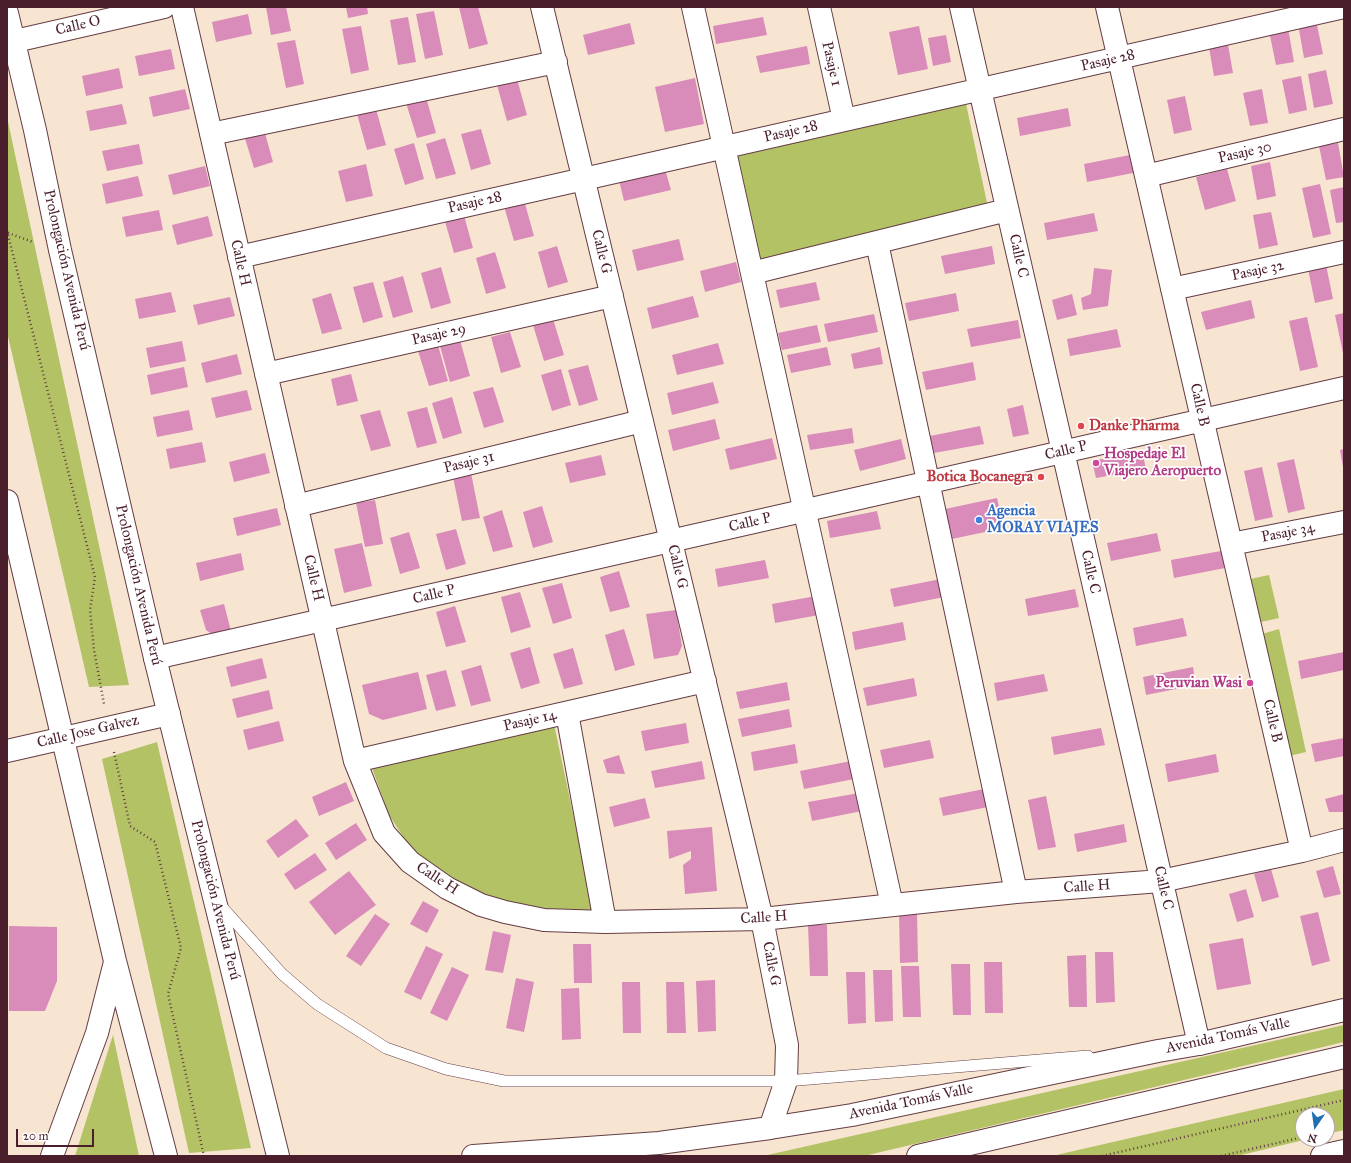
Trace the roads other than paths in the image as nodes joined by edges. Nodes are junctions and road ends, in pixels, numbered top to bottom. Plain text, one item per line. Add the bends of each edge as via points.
1 (164, 7) edge
2 (182, 7) edge
3 (542, 7) edge
4 (693, 7) edge
5 (818, 7) edge
6 (960, 7) edge
7 (1107, 7) edge
8 (1344, 7) edge
9 (7, 13) edge
10 (15, 41) junction
11 (1119, 58) junction
12 (556, 62) junction
13 (980, 90) junction
14 (844, 120) junction
15 (1344, 129) edge
16 (211, 134) junction
17 (724, 147) junction
18 (1146, 176) junction
19 (584, 179) junction
20 (1007, 210) junction
21 (877, 243) junction
22 (1344, 252) edge
23 (239, 257) junction
24 (752, 273) junction
25 (1172, 289) junction
26 (612, 296) junction
27 (266, 374) junction
28 (1344, 388) edge
29 (642, 420) junction
30 (1202, 421) junction
31 (1063, 452) junction
32 (928, 483) junction
33 (7, 501) edge
34 (296, 506) junction
35 (804, 511) junction
36 (1344, 522) edge
37 (671, 541) junction
38 (1231, 544) junction
39 (322, 620) junction
40 (155, 658) junction
41 (705, 681) junction
42 (567, 713) junction
43 (169, 714) junction
44 (63, 738) junction
45 (7, 751) edge
46 (355, 762) junction
47 (1344, 840) edge
48 (1302, 851) junction
49 (1161, 881) junction
50 (1016, 892) junction
51 (215, 900) junction
52 (892, 905) junction
53 (762, 919) junction
54 (605, 922) junction
55 (115, 961) junction
56 (1344, 1010) edge
57 (1199, 1044) junction
58 (1158, 1051) junction
59 (1344, 1057) edge
60 (786, 1081) junction
61 (770, 1128) junction
62 (1344, 1151) edge
63 (52, 1156) edge
64 (166, 1156) edge
65 (278, 1156) edge
66 (473, 1156) edge
67 (918, 1156) edge
68 (1322, 1156) edge

1 - 10 street, Calle O
2 - 16 street, Calle H
3 - 12 street, Calle G
4 - 17 street
5 - 14 street, Pasaje 1
6 - 13 street, Calle C
7 - 11 street, Calle B
8 - 11 street, Pasaje 28
9 - 10 street, Prolongación Avenida Perú
10 - 40 street, Prolongación Avenida Perú via 64,266
11 - 13 street, Pasaje 28
11 - 18 street, Calle B
12 - 16 street
12 - 19 street, Calle G
13 - 14 street, Pasaje 28
13 - 20 street, Calle C
14 - 17 street, Pasaje 28
15 - 18 street, Pasaje 30
16 - 23 street, Calle H
17 - 19 street, Pasaje 28
17 - 24 street
18 - 25 street, Calle B
19 - 23 street, Pasaje 28
19 - 26 street, Calle G
20 - 21 street
20 - 31 street, Calle C
21 - 24 street
21 - 32 street
22 - 25 street, Pasaje 32
23 - 27 street, Calle H
24 - 35 street
25 - 30 street, Calle B
26 - 27 street, Pasaje 29
26 - 29 street, Calle G
27 - 34 street, Calle H
28 - 30 street, Calle P
29 - 34 street, Pasaje 31
29 - 37 street, Calle G
30 - 31 street, Calle P
30 - 38 street, Calle B
31 - 32 street, Calle P
31 - 49 street, Calle C
32 - 35 street, Calle P
32 - 50 street
33 - 44 street
34 - 39 street, Calle H
35 - 37 street, Calle P
35 - 52 street
36 - 38 street, Pasaje 34
37 - 39 street, Calle P
37 - 41 street, Calle G
38 - 48 street, Calle B
39 - 40 street, Calle P
39 - 46 street, Calle H
40 - 43 street, Prolongación Avenida Perú
41 - 42 street, Pasaje 14
41 - 53 street, Calle G
42 - 46 street, Pasaje 14
42 - 54 street
43 - 44 street, Calle Jose Galvez
43 - 51 street, Prolongación Avenida Perú
44 - 45 street, Calle Jose Galvez
44 - 55 street
46 - 54 street, Calle H via 384,832 410,862 447,888 481,905 505,912 544,920
47 - 48 street, Calle H
48 - 49 street, Calle H
49 - 50 street, Calle H
49 - 57 street, Calle C
50 - 52 street, Calle H
51 - 60 lane via 282,974 317,1004 386,1048 446,1070 504,1081
51 - 65 street, Prolongación Avenida Perú
52 - 53 street, Calle H
53 - 54 street, Calle H
53 - 60 street, Calle G via 787,1045
55 - 63 street via 97,1033
55 - 64 street
56 - 57 street, Avenida Tomás Valle
57 - 58 street, Avenida Tomás Valle
58 - 60 lane
58 - 61 street, Avenida Tomás Valle via 852,1115
59 - 67 street
60 - 61 street, Calle G
61 - 66 street, Avenida Tomás Valle via 659,1143
62 - 68 street

